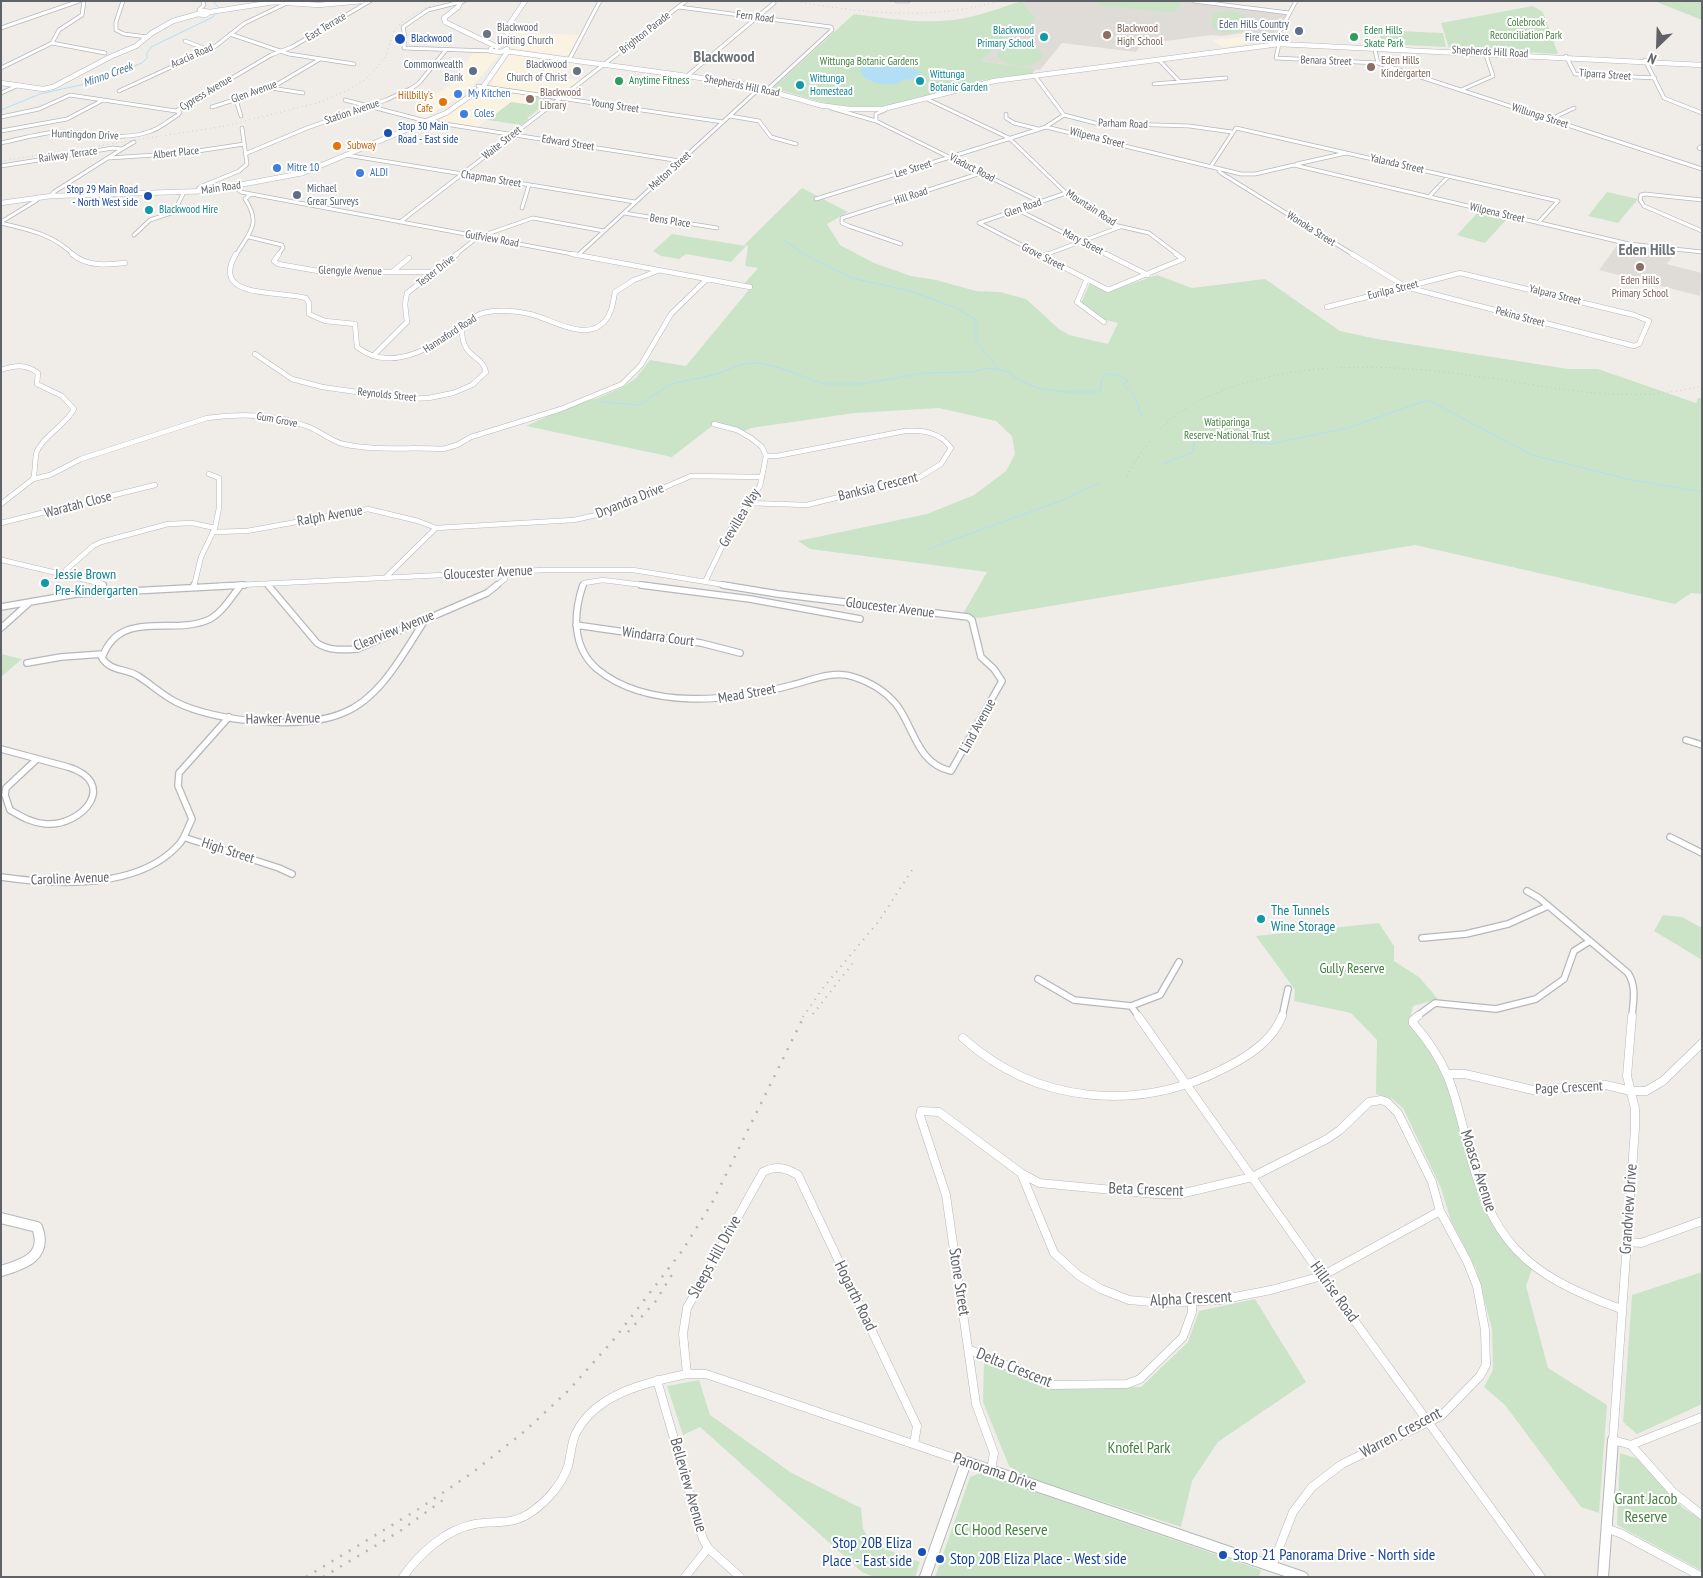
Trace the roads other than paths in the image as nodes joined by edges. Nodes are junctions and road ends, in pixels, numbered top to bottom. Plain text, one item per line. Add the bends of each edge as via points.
1 (79, 1) edge
2 (84, 1) edge
3 (123, 1) edge
4 (203, 1) edge
5 (362, 1) edge
6 (370, 1) edge
7 (525, 1) edge
8 (600, 1) edge
9 (686, 1) edge
10 (897, 1) edge
11 (908, 1) edge
12 (1194, 1) edge
13 (1296, 1) edge
14 (290, 2) edge
15 (338, 2) edge
16 (462, 2) edge
17 (774, 3) dead end
18 (679, 7) junction
19 (203, 11) junction
20 (214, 12) junction
21 (1289, 13) junction
22 (198, 14) junction
23 (756, 17) junction
24 (1, 28) edge
25 (230, 34) junction
26 (147, 36) junction
27 (476, 38) junction
28 (185, 42) dead end
29 (52, 43) junction
30 (1278, 43) junction
31 (497, 47) junction
32 (1374, 47) junction
33 (505, 49) junction
34 (209, 50) junction
35 (446, 50) junction
36 (491, 50) junction
37 (282, 51) junction
38 (498, 52) junction
39 (105, 53) dead end
40 (1485, 53) junction
41 (1567, 57) junction
42 (320, 59) junction
43 (569, 59) junction
44 (1159, 60) junction
45 (1645, 61) junction
46 (1378, 63) junction
47 (354, 64) dead end
48 (604, 64) junction
49 (1702, 64) edge
50 (1, 68) edge
51 (687, 76) junction
52 (1035, 76) junction
53 (1226, 78) dead end
54 (1655, 78) junction
55 (1, 82) edge
56 (1179, 82) junction
57 (1154, 84) dead end
58 (19, 85) junction
59 (480, 87) junction
60 (762, 87) junction
61 (271, 88) junction
62 (768, 89) junction
63 (1461, 90) junction
64 (119, 91) dead end
65 (1, 93) edge
66 (303, 93) dead end
67 (561, 98) junction
68 (104, 100) junction
69 (236, 100) junction
70 (344, 100) dead end
71 (929, 100) junction
72 (819, 105) junction
73 (212, 107) dead end
74 (368, 107) junction
75 (831, 108) junction
76 (1574, 108) dead end
77 (886, 110) junction
78 (176, 111) junction
79 (1702, 113) edge
80 (1006, 114) dead end
81 (241, 116) dead end
82 (730, 116) junction
83 (1064, 116) junction
84 (1, 117) edge
85 (1551, 119) junction
86 (428, 120) junction
87 (876, 120) junction
88 (723, 122) junction
89 (1046, 127) junction
90 (242, 128) dead end
91 (1038, 129) junction
92 (1, 131) edge
93 (1232, 132) junction
94 (140, 134) joint
95 (513, 135) junction
96 (1010, 138) junction
97 (134, 142) dead end
98 (1, 144) edge
99 (244, 144) junction
100 (796, 144) dead end
101 (122, 149) junction
102 (1348, 153) junction
103 (245, 154) junction
104 (346, 155) junction
105 (950, 157) junction
106 (109, 158) junction
107 (680, 161) junction
108 (1294, 165) junction
109 (1, 166) edge
110 (1211, 166) junction
111 (1222, 169) junction
112 (1702, 169) edge
113 (981, 173) junction
114 (462, 174) junction
115 (1449, 176) junction
116 (529, 185) junction
117 (235, 187) junction
118 (184, 192) junction
119 (196, 192) junction
120 (1066, 193) junction
121 (251, 194) junction
122 (51, 196) junction
123 (38, 197) junction
124 (1429, 197) junction
125 (816, 199) dead end
126 (1702, 200) edge
127 (635, 202) junction
128 (1040, 202) junction
129 (1, 203) edge
130 (522, 208) dead end
131 (1018, 210) junction
132 (624, 213) junction
133 (1, 222) edge
134 (400, 222) junction
135 (979, 223) joint
136 (1538, 223) junction
137 (1120, 227) junction
138 (717, 228) dead end
139 (604, 231) junction
140 (1702, 231) edge
141 (134, 234) dead end
142 (478, 237) junction
143 (248, 238) junction
144 (485, 238) junction
145 (1081, 241) junction
146 (901, 244) dead end
147 (1702, 252) edge
148 (578, 255) junction
149 (1042, 256) junction
150 (409, 258) dead end
151 (125, 263) dead end
152 (660, 270) junction
153 (392, 272) junction
154 (434, 272) junction
155 (1460, 273) joint
156 (1148, 275) junction
157 (707, 279) junction
158 (1087, 279) junction
159 (750, 287) dead end
160 (1406, 287) junction
161 (1327, 307) dead end
162 (1104, 322) dead end
163 (456, 330) junction
164 (1634, 346) joint
165 (255, 354) dead end
166 (373, 356) junction
167 (1, 370) edge
168 (714, 424) dead end
169 (766, 456) junction
170 (209, 474) dead end
171 (762, 478) junction
172 (33, 479) junction
173 (155, 485) dead end
174 (749, 503) junction
175 (1, 504) edge
176 (1, 523) edge
177 (436, 528) junction
178 (214, 530) junction
179 (2, 560) edge
180 (505, 572) junction
181 (68, 576) junction
182 (386, 577) junction
183 (705, 582) junction
184 (584, 583) joint
185 (268, 584) junction
186 (241, 585) junction
187 (194, 587) junction
188 (102, 592) junction
189 (32, 601) junction
190 (1, 607) edge
191 (860, 619) dead end
192 (425, 620) junction
193 (576, 625) junction
194 (1, 628) edge
195 (740, 653) dead end
196 (103, 654) junction
197 (27, 662) dead end
198 (1002, 680) joint
199 (229, 717) junction
200 (1686, 740) dead end
201 (1702, 745) edge
202 (1, 749) edge
203 (37, 759) junction
204 (951, 771) joint
205 (1670, 836) dead end
206 (186, 838) junction
207 (1702, 853) edge
208 (292, 874) dead end
209 (1, 876) edge
210 (1527, 891) dead end
211 (1548, 906) junction
212 (1422, 938) dead end
213 (1590, 942) junction
214 (1179, 962) dead end
215 (1038, 979) dead end
216 (1288, 989) dead end
217 (1131, 1006) junction
218 (963, 1038) dead end
219 (1702, 1043) edge
220 (1448, 1074) junction
221 (1187, 1085) junction
222 (1631, 1091) junction
223 (1381, 1100) joint
224 (939, 1112) joint
225 (772, 1167) joint
226 (1021, 1173) junction
227 (1252, 1177) junction
228 (1440, 1212) junction
229 (1, 1218) edge
230 (1702, 1222) edge
231 (1627, 1242) junction
232 (1, 1271) edge
233 (1322, 1276) junction
234 (1192, 1301) junction
235 (1621, 1309) junction
236 (970, 1350) junction
237 (687, 1374) junction
238 (657, 1380) junction
239 (1702, 1418) edge
240 (1429, 1422) junction
241 (1613, 1440) junction
242 (914, 1444) junction
243 (1631, 1445) junction
244 (966, 1462) junction
245 (991, 1470) junction
246 (1702, 1515) edge
247 (1606, 1528) junction
248 (708, 1548) junction
249 (1272, 1566) junction
250 (403, 1577) edge
251 (685, 1577) edge
252 (740, 1577) edge
253 (926, 1577) edge
254 (1303, 1577) edge
255 (1541, 1577) edge
256 (1603, 1577) edge
257 (1702, 1577) edge

1 - 24 street
2 - 29 street via 82,15 57,31
3 - 26 street via 116,30
4 - 19 street via 199,10
5 - 15 main road
6 - 37 street, East Terrace
7 - 33 main road, Main Road via 507,27
8 - 43 street
9 - 18 street, Brighton Parade
10 - 11 street
12 - 21 street
13 - 21 street
14 - 15 main road
14 - 20 main road
14 - 25 street, Acacia Road via 245,22
16 - 27 main road via 444,20
16 - 35 street via 425,11 402,30 404,48
17 - 23 street
18 - 23 street, Fern Road
18 - 48 street, Brighton Parade
19 - 20 main road
19 - 22 main road
20 - 22 main road
21 - 30 street via 1274,40
22 - 26 main road via 173,20
23 - 51 street
23 - 62 street, Fern Road via 831,27 832,30
25 - 34 street, Acacia Road
25 - 37 street
26 - 58 main road via 136,46 53,87 44,89
27 - 31 main road
27 - 36 main road
28 - 34 street
29 - 39 street
29 - 50 street
30 - 32 main road, Shepherds Hill Road
30 - 44 main road, Shepherds Hill Road
30 - 46 street, Benara Street via 1275,57
31 - 33 main road
31 - 36 main road
32 - 40 main road, Shepherds Hill Road
32 - 46 street
33 - 38 main road
33 - 43 main road, Shepherds Hill Road
33 - 43 main road, Shepherds Hill Road
33 - 59 main road, Main Road
34 - 64 street, Acacia Road
35 - 36 street
35 - 74 street, Station Avenue via 419,83
36 - 38 main road
37 - 42 street
37 - 78 street, Cypress Avenue
38 - 59 main road, Main Road via 500,58
40 - 41 main road, Shepherds Hill Road
40 - 63 street via 1493,76
41 - 45 main road, Shepherds Hill Road
41 - 54 street, Tiparra Street via 1575,74
42 - 47 street
42 - 61 street, Glen Avenue
43 - 48 main road, Shepherds Hill Road
44 - 52 main road, Shepherds Hill Road
44 - 56 street
45 - 49 main road, Shepherds Hill Road
45 - 54 street
46 - 63 street, Willunga Street
48 - 51 main road, Shepherds Hill Road
48 - 67 street, Waite Street
51 - 60 main road, Shepherds Hill Road
52 - 71 main road, Shepherds Hill Road
52 - 83 street
53 - 56 street
54 - 79 street via 1664,98
55 - 58 main road
56 - 57 street
58 - 65 street
59 - 67 street, Young Street
59 - 86 main road, Main Road via 446,113
60 - 62 main road, Shepherds Hill Road
60 - 82 street, Melton Street
61 - 66 street
61 - 69 street, Glen Avenue
62 - 72 main road, Shepherds Hill Road
63 - 85 street, Willunga Street
67 - 88 street, Young Street
67 - 95 street, Waite Street
68 - 78 street
68 - 84 street via 67,96 39,109
68 - 92 street via 67,119
69 - 73 street, Glen Avenue
69 - 81 street
70 - 74 street, Edward Street
71 - 72 main road, Shepherds Hill Road via 883,109
71 - 77 main road, Shepherds Hill Road
71 - 96 street
72 - 75 main road, Shepherds Hill Road
74 - 86 street, Edward Street
74 - 103 street, Station Avenue via 306,128
75 - 77 main road, Shepherds Hill Road
75 - 87 street, Viaduct Road
76 - 85 street
77 - 87 street via 876,114
78 - 94 street, Cypress Avenue via 180,112 178,115
80 - 91 street via 1006,118 1014,123
82 - 88 street, Melton Street
82 - 100 street via 759,121 770,137
83 - 89 street, Wilpena Street
83 - 93 street, Parham Road via 1095,123 1190,126
85 - 112 street, Willunga Street
86 - 95 street, Edward Street
86 - 104 main road, Main Road
87 - 105 street, Viaduct Road
88 - 107 street, Melton Street
89 - 91 street, Wilpena Street
89 - 110 street, Wilpena Street
90 - 99 street
91 - 96 street, Wilpena Street
93 - 102 street, Yalanda Street via 1236,128
93 - 110 street
94 - 98 street, Huntingdon Drive via 117,137 60,132
95 - 107 street, Edward Street
95 - 114 street, Waite Street
96 - 105 street, Lee Street
96 - 120 street, Mountain Road
97 - 101 street, Railway Terrace
99 - 103 street
99 - 106 street, Albert Place via 185,153
101 - 106 street
101 - 109 street, Railway Terrace
102 - 108 street, Wilpena Street
102 - 115 street, Yalanda Street
103 - 119 street via 247,164 243,169 200,187
104 - 114 street, Chapman Street
104 - 117 main road, Main Road via 303,172
105 - 113 street, Viaduct Road
105 - 125 street, Lee Street
106 - 122 street
107 - 127 street, Melton Street
108 - 111 street, Wilpena Street via 1254,174
108 - 124 street, Wilpena Street
110 - 111 street, Wilpena Street
111 - 160 street, Wonoka Street via 1221,173
113 - 128 street, Viaduct Road
113 - 146 street, Hill Road via 842,218 842,223 858,231
114 - 116 street, Chapman Street
114 - 134 street, Waite Street
115 - 124 street
115 - 136 street, Yalanda Street via 1558,201
116 - 127 street, Chapman Street
116 - 130 street
117 - 119 main road, Main Road
117 - 121 street, Gulfview Road via 240,192
118 - 119 main road, Main Road
118 - 122 main road, Main Road
118 - 141 street via 174,212 150,220
120 - 128 street, Glen Road
120 - 137 street, Mountain Road
121 - 134 street, Gulfview Road
121 - 143 street via 245,199 254,217
122 - 123 main road, Main Road
123 - 129 main road, Main Road
123 - 133 street
124 - 136 street, Wilpena Street
126 - 140 street via 1645,194 1640,200 1644,206
127 - 132 street, Melton Street
128 - 131 street, Glen Road
131 - 135 street, Glen Road
131 - 145 street, Mary Street
132 - 138 street, Bens Place
132 - 139 street, Melton Street
133 - 151 street via 42,234 62,244 82,260
134 - 142 street, Gulfview Road
135 - 149 street, Grove Street
136 - 147 street, Wilpena Street via 1640,246
137 - 145 street
137 - 156 street, Mountain Road via 1150,233 1183,259
139 - 144 street via 533,218 490,233
139 - 148 street, Melton Street
142 - 144 street, Gulfview Road
142 - 154 street, Tester Drive
143 - 153 street, Glengyle Avenue via 282,245 274,262 278,264 324,272
143 - 166 street via 229,266 230,280 257,291 299,295 308,300 312,317 355,324 357,346
144 - 148 street, Gulfview Road
145 - 149 street
145 - 156 street, Mary Street
148 - 152 street, Gulfview Road
149 - 158 street, Grove Street
150 - 153 street, Glengyle Avenue
152 - 157 street, Gulfview Road
152 - 163 street, Hannaford Road via 615,292 611,314 596,327 572,329 523,314 492,312 476,316
153 - 154 street, Glengyle Avenue
154 - 166 street, Tester Drive via 407,293 404,302 407,322
155 - 160 street, Eurilpa Street
155 - 164 street, Yalpara Street via 1644,318 1650,321 1639,344
156 - 158 street, Grove Street via 1108,290
157 - 159 street, Gulfview Road
157 - 172 street, Gum Grove via 668,318 631,378 608,392 519,424 471,437 457,445 443,449 342,443 284,419 258,415 220,416 92,455 50,475
158 - 162 street via 1077,302
160 - 161 street, Eurilpa Street
160 - 164 street, Pekina Street
163 - 165 street, Reynolds Street via 462,332 461,343 466,352 483,364 486,372 472,385 442,396 418,399 322,387 286,377
163 - 166 street, Hannaford Road via 415,355
167 - 172 street via 23,365 32,368 38,373 37,384 62,396 74,409 38,450
168 - 169 street via 737,430 751,438 762,447
169 - 171 street, Grevillea Way
169 - 174 street, Banksia Crescent via 905,431 936,434 946,439 951,448 941,464 920,477 807,505
170 - 178 street via 219,478 220,482
171 - 174 street, Grevillea Way
171 - 177 street, Dryandra Drive via 691,476 605,513 574,520
172 - 175 street, Gum Grove
173 - 176 street, Waratah Close
174 - 183 street, Grevillea Way via 732,526
177 - 178 street, Ralph Avenue via 368,509 247,531
177 - 182 street
178 - 181 street, Ralph Avenue via 192,523 168,524 101,542 66,570
178 - 187 street via 201,558
179 - 181 street
180 - 182 street, Gloucester Avenue
180 - 183 street, Gloucester Avenue via 633,570
180 - 192 street, Clearview Avenue via 504,579 487,593
181 - 188 street via 103,584
182 - 185 street, Gloucester Avenue
183 - 198 street, Gloucester Avenue via 968,617 972,620 981,657
184 - 191 street, Gloucester Avenue via 625,581
184 - 193 street, Mead Street
185 - 186 street, Gloucester Avenue
185 - 192 street, Clearview Avenue via 318,644 333,650 357,649
186 - 187 street, Gloucester Avenue
186 - 196 street via 210,619 135,626 113,640
187 - 188 street, Gloucester Avenue
188 - 189 street, Gloucester Avenue
189 - 190 street, Gloucester Avenue
189 - 194 street
192 - 199 street, Hawker Avenue via 384,678 351,710 320,720 254,722
193 - 195 street, Windarra Court via 701,643
193 - 204 street, Mead Street via 577,639 586,658 596,668 631,688 672,699 739,698 838,674 860,680 895,702 928,759 942,770
196 - 197 street
196 - 199 street, Hawker Avenue via 105,664 137,675 178,703
198 - 204 street, Lind Avenue
199 - 206 street, High Street via 179,773 178,786 192,819
200 - 201 street
202 - 203 street
203 - 203 street via 6,788 10,810 25,819 48,823 74,819 84,813 94,795 94,786 89,778 79,771
205 - 207 street
206 - 208 street, High Street
206 - 209 street, Caroline Avenue via 161,860 118,878 49,882
210 - 211 street, Grandview Drive
211 - 212 street via 1508,924 1466,934
211 - 213 street, Grandview Drive
213 - 220 street, Moasca Avenue via 1574,951 1564,979 1536,999 1496,1009 1435,1003 1414,1017 1413,1023 1438,1054
213 - 222 street, Grandview Drive via 1628,973 1633,981 1627,1076
214 - 217 street via 1160,995
215 - 217 street via 1074,1000
216 - 221 street via 1279,1022 1259,1046 1218,1072
217 - 221 street, Hillrise Road
218 - 221 street via 1006,1071 1058,1090 1154,1094
219 - 222 street via 1664,1081 1646,1091
220 - 222 street, Page Crescent via 1465,1074 1533,1090 1606,1086
220 - 235 street, Moasca Avenue via 1478,1182 1502,1235 1543,1273
221 - 227 street, Hillrise Road
222 - 231 street, Grandview Drive via 1635,1128
223 - 227 street, Beta Crescent via 1364,1105 1340,1130 1326,1139
223 - 228 street, Warren Crescent via 1388,1102 1398,1113 1432,1182
224 - 226 street, Beta Crescent
224 - 236 street, Stone Street via 921,1111 920,1116 946,1195
225 - 237 street, Sleeps Hill Drive via 763,1172 687,1308 683,1334
225 - 242 street, Hogarth Road via 786,1167 798,1175 917,1426
226 - 227 street, Beta Crescent via 1039,1183 1155,1194 1180,1194
226 - 234 street, Alpha Crescent via 1054,1253 1078,1275 1101,1290 1129,1300
227 - 233 street, Hillrise Road
228 - 233 street, Alpha Crescent
228 - 240 street, Warren Crescent via 1477,1286 1485,1330 1486,1365 1480,1376 1441,1416
229 - 232 main road via 37,1227 42,1235 36,1254 26,1263
230 - 231 street via 1641,1243
231 - 235 street, Grandview Drive
233 - 234 street, Alpha Crescent via 1262,1292
233 - 240 street, Hillrise Road
234 - 236 street, Delta Crescent via 1192,1312 1183,1338 1140,1379 1127,1384 1053,1385
235 - 241 street, Grandview Drive
236 - 245 street, Stone Street via 976,1404 994,1453
237 - 238 street
237 - 242 street, Panorama Drive via 706,1374
238 - 248 street, Belleview Avenue
238 - 250 street via 606,1402 587,1418 577,1431 567,1469 543,1502 524,1517 506,1524 476,1524 456,1529 432,1547
239 - 243 street
240 - 249 street, Warren Crescent via 1342,1464 1312,1487 1294,1512
240 - 255 street, Hillrise Road
241 - 243 street
241 - 247 main road, Grandview Drive
242 - 244 street, Panorama Drive
243 - 246 street via 1685,1504
244 - 245 main road, Panorama Drive
244 - 253 main road
245 - 249 main road, Panorama Drive
247 - 256 main road, Grandview Drive
247 - 257 street
248 - 251 street
248 - 252 street, Belleview Avenue
249 - 254 main road, Panorama Drive

